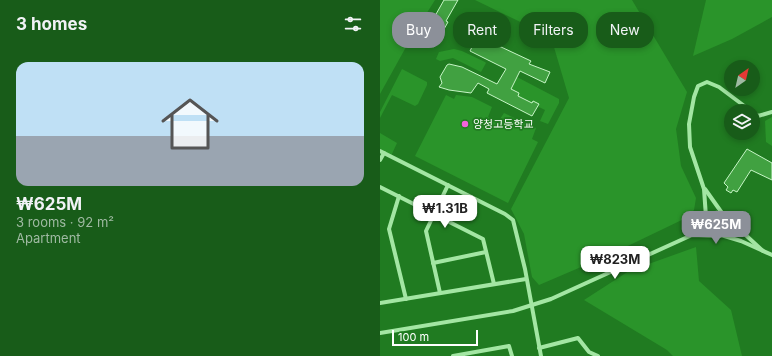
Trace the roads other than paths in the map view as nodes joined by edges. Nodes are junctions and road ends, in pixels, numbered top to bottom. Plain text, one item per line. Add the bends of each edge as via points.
1 (741, 104) edge
2 (772, 112) edge
3 (760, 115) edge
4 (382, 152) edge
5 (380, 160) edge
6 (448, 185) junction
7 (380, 187) edge
8 (704, 188) junction
9 (399, 196) junction
10 (434, 214) junction
11 (722, 214) junction
12 (705, 219) junction
13 (727, 220) junction
14 (692, 235) junction
15 (709, 235) junction
16 (721, 236) junction
17 (763, 251) junction
18 (486, 252) junction
19 (772, 255) edge
20 (433, 263) junction
21 (526, 279) junction
22 (494, 284) junction
23 (440, 294) junction
24 (406, 299) junction
25 (380, 303) edge
26 (530, 305) junction
27 (380, 333) edge
28 (539, 348) junction
29 (481, 354) edge
30 (453, 356) edge
31 (512, 356) edge
32 (541, 356) edge
33 (598, 356) edge

1 - 8 street via 719,87 707,82 698,86 688,124 690,147
2 - 3 street
4 - 5 street
4 - 6 street
6 - 10 street
6 - 21 street via 513,220
7 - 9 street
8 - 11 street
8 - 12 street
9 - 10 street
9 - 24 street via 389,229
10 - 18 street via 482,240
10 - 20 street via 426,231
11 - 12 street via 714,212
11 - 13 street
12 - 14 street
12 - 15 street via 704,228
13 - 16 street via 728,228
13 - 17 street
14 - 15 street
14 - 26 street via 593,281
15 - 16 street
16 - 17 street via 741,241
17 - 19 street
18 - 20 street
18 - 22 street
20 - 23 street
21 - 22 street
21 - 26 street
22 - 23 street
23 - 24 street
24 - 25 street
26 - 27 street via 513,311
26 - 28 street
28 - 32 street
28 - 33 street via 578,338 589,352
29 - 30 street
29 - 31 street via 510,346

